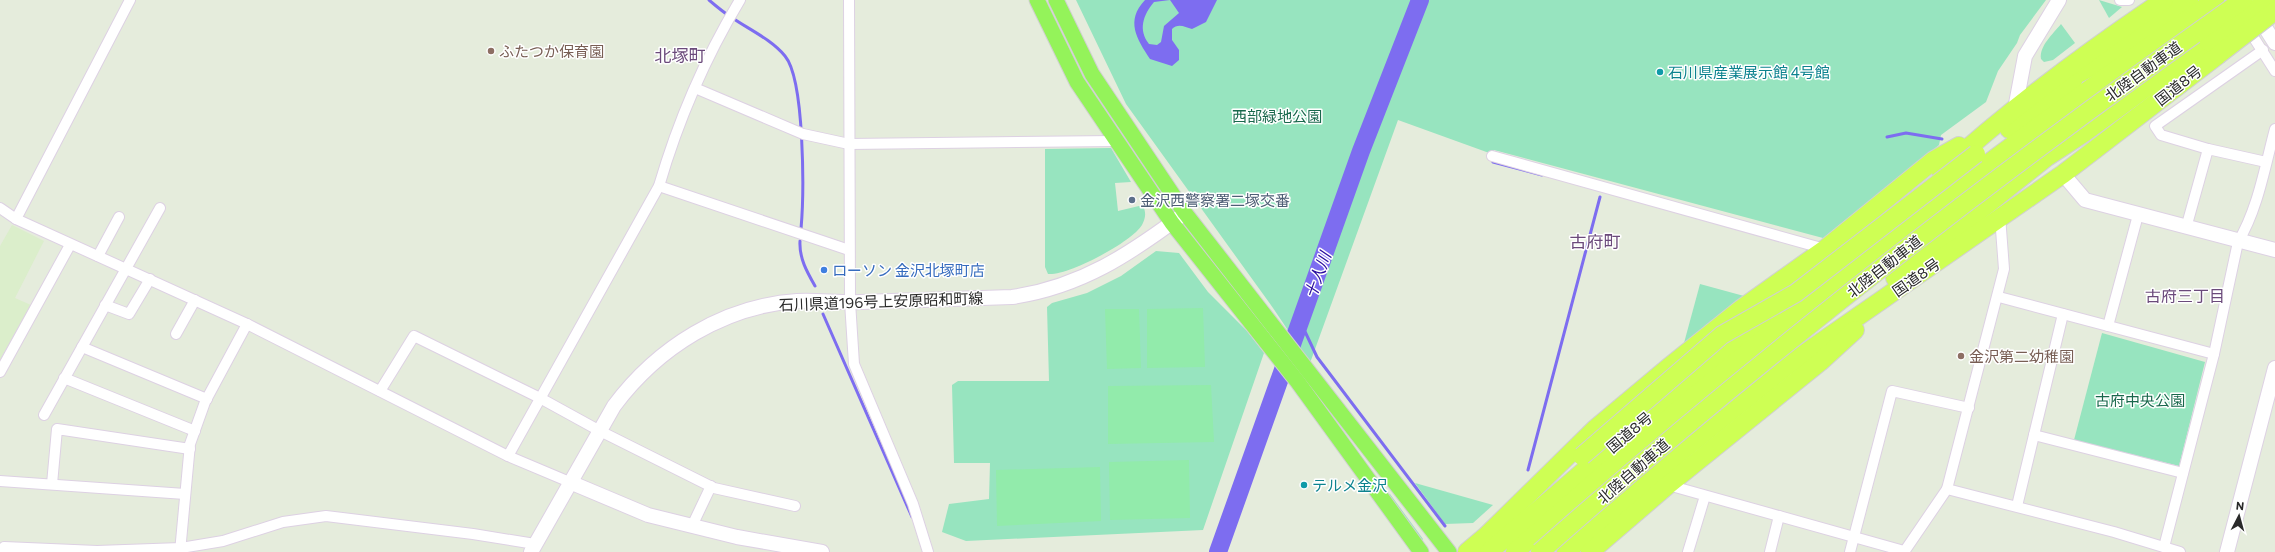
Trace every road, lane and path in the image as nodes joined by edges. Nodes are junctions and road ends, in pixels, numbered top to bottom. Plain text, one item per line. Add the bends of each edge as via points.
1 (130, 0) edge
2 (740, 0) edge
3 (849, 0) edge
4 (1037, 0) edge
5 (1056, 0) edge
6 (2058, 0) edge
7 (2120, 0) edge
8 (2130, 0) edge
9 (2164, 0) edge
10 (2215, 0) edge
11 (2230, 0) edge
12 (2243, 0) edge
13 (2247, 0) edge
14 (2269, 0) edge
15 (2187, 2) edge
16 (2275, 7) edge
17 (2275, 11) edge
18 (2269, 47) edge
19 (2213, 48) junction
20 (2089, 68) junction
21 (2275, 71) edge
22 (695, 88) junction
23 (2015, 109) junction
24 (1991, 127) junction
25 (2275, 129) edge
26 (2084, 133) junction
27 (1116, 141) junction
28 (849, 144) junction
29 (2208, 149) junction
30 (1492, 156) dead end
31 (2266, 162) junction
32 (2063, 174) junction
33 (659, 186) junction
34 (0, 208) edge
35 (160, 208) dead end
36 (1185, 213) junction
37 (2138, 215) junction
38 (2000, 216) junction
39 (118, 217) dead end
40 (16, 219) junction
41 (1172, 223) junction
42 (2186, 228) junction
43 (2238, 242) junction
44 (70, 245) junction
45 (1825, 249) junction
46 (849, 250) junction
47 (2275, 250) edge
48 (98, 256) junction
49 (126, 268) junction
50 (150, 279) junction
51 (1898, 290) junction
52 (1999, 297) junction
53 (195, 300) junction
54 (850, 302) junction
55 (105, 305) junction
56 (2064, 314) junction
57 (247, 324) junction
58 (2108, 326) junction
59 (176, 334) dead end
60 (82, 347) junction
61 (2214, 354) junction
62 (1791, 364) junction
63 (2275, 368) edge
64 (0, 372) edge
65 (64, 378) junction
66 (380, 391) junction
67 (540, 398) junction
68 (206, 399) junction
69 (1969, 408) junction
70 (44, 415) dead end
71 (195, 431) junction
72 (600, 432) junction
73 (2034, 435) junction
74 (190, 449) junction
75 (508, 456) junction
76 (2183, 473) junction
77 (0, 481) edge
78 (572, 483) junction
79 (52, 484) junction
80 (1668, 485) junction
81 (711, 486) junction
82 (1948, 489) junction
83 (185, 494) junction
84 (1705, 496) junction
85 (795, 506) dead end
86 (2017, 506) junction
87 (1512, 510) junction
88 (1779, 516) junction
89 (692, 526) junction
90 (1854, 537) junction
91 (2164, 547) junction
92 (2, 548) edge
93 (533, 548) edge
94 (180, 550) edge
95 (807, 551) edge
96 (1904, 551) edge
97 (822, 552) edge
98 (928, 552) edge
99 (1421, 552) edge
100 (1449, 552) edge
101 (1467, 552) edge
102 (1489, 552) edge
103 (1515, 552) edge
104 (1540, 552) edge
105 (1566, 552) edge
106 (1590, 552) edge
107 (1688, 552) edge
108 (1770, 552) edge
109 (1850, 552) edge
110 (2180, 552) edge
111 (2227, 552) edge

1 - 40 street
2 - 22 street via 717,38
3 - 28 street
4 - 27 main road via 1077,82
5 - 36 main road via 1092,74
6 - 23 main road via 2025,56
7 - 8 street
9 - 23 highway, 国道8号 via 2082,55
10 - 103 highway, 北陸自動車道 via 2000,154 1805,305
11 - 18 street
12 - 104 highway, 北陸自動車道, bridge via 2011,167 1825,312 1724,393
13 - 18 main road
14 - 16 main road
14 - 19 highway, bridge
15 - 20 highway
17 - 19 highway, 国道8号, bridge
18 - 21 street
18 - 29 street via 2155,126 2161,135
19 - 26 highway
19 - 32 highway, 国道8号
20 - 23 highway
20 - 87 highway, bridge via 1796,292 1722,335 1582,456
22 - 28 street via 802,134
22 - 33 street via 667,158
23 - 24 highway, 国道8号
24 - 45 highway via 1934,160
24 - 102 highway, 国道8号 via 1805,291 1752,328
25 - 31 street
26 - 32 highway via 2067,151 2061,168
26 - 62 highway via 2047,157 1832,327
27 - 28 street
27 - 41 main road
28 - 46 street
29 - 31 street
29 - 42 street
30 - 45 street
31 - 43 street via 2244,232
32 - 37 main road via 2085,200
32 - 38 highway, 国道8号
33 - 46 street
33 - 67 street
34 - 40 street
35 - 49 street
36 - 41 main road, 石川県道196号上安原昭和町線
36 - 100 main road
37 - 42 main road
37 - 58 street
38 - 51 highway, 国道8号
38 - 52 street via 2004,269
39 - 48 street
40 - 44 street
41 - 54 main road, 石川県道196号上安原昭和町線 via 1124,257 1081,279 1038,293 1012,297
41 - 99 main road via 1297,381
42 - 43 main road
43 - 47 main road
43 - 61 street
44 - 48 street
44 - 64 street
45 - 87 highway via 1741,309 1669,366 1595,429
46 - 54 street
48 - 49 street
49 - 50 street
49 - 55 street
50 - 53 street
50 - 55 street via 129,314
51 - 62 highway, 国道8号
51 - 80 highway via 1820,362
52 - 56 street
52 - 69 street
53 - 57 street
53 - 59 street
54 - 72 main road, 石川県道196号上安原昭和町線 via 797,301 773,304 738,313 688,335 627,388
54 - 98 street via 854,364 913,504
55 - 60 street
56 - 58 street
56 - 73 street
57 - 66 street
57 - 68 street
58 - 61 street
60 - 65 street
60 - 68 street
61 - 76 street
62 - 105 highway, 国道8号 via 1682,451
63 - 111 main road
65 - 70 street
65 - 71 street
66 - 67 street via 414,336
66 - 75 street
67 - 72 street
67 - 75 street
68 - 71 street
69 - 82 street
69 - 90 street via 1892,390
71 - 74 street
72 - 78 main road, 石川県道196号上安原昭和町線
72 - 81 street
73 - 76 street
73 - 86 street
74 - 79 street via 57,429
74 - 83 street
75 - 78 street
76 - 91 street
77 - 79 street
78 - 89 main road via 648,515
78 - 93 main road, 石川県道196号上安原昭和町線
79 - 83 street
80 - 84 street
80 - 106 highway
81 - 85 street
81 - 89 street
82 - 86 street
82 - 96 street
83 - 94 street
84 - 88 street
84 - 107 street
86 - 91 street
87 - 101 highway
88 - 90 street
88 - 108 street
89 - 95 main road
90 - 96 street
90 - 109 street
91 - 110 street
92 - 94 street
93 - 94 street via 473,534 326,516 283,522 223,541
95 - 97 main road

